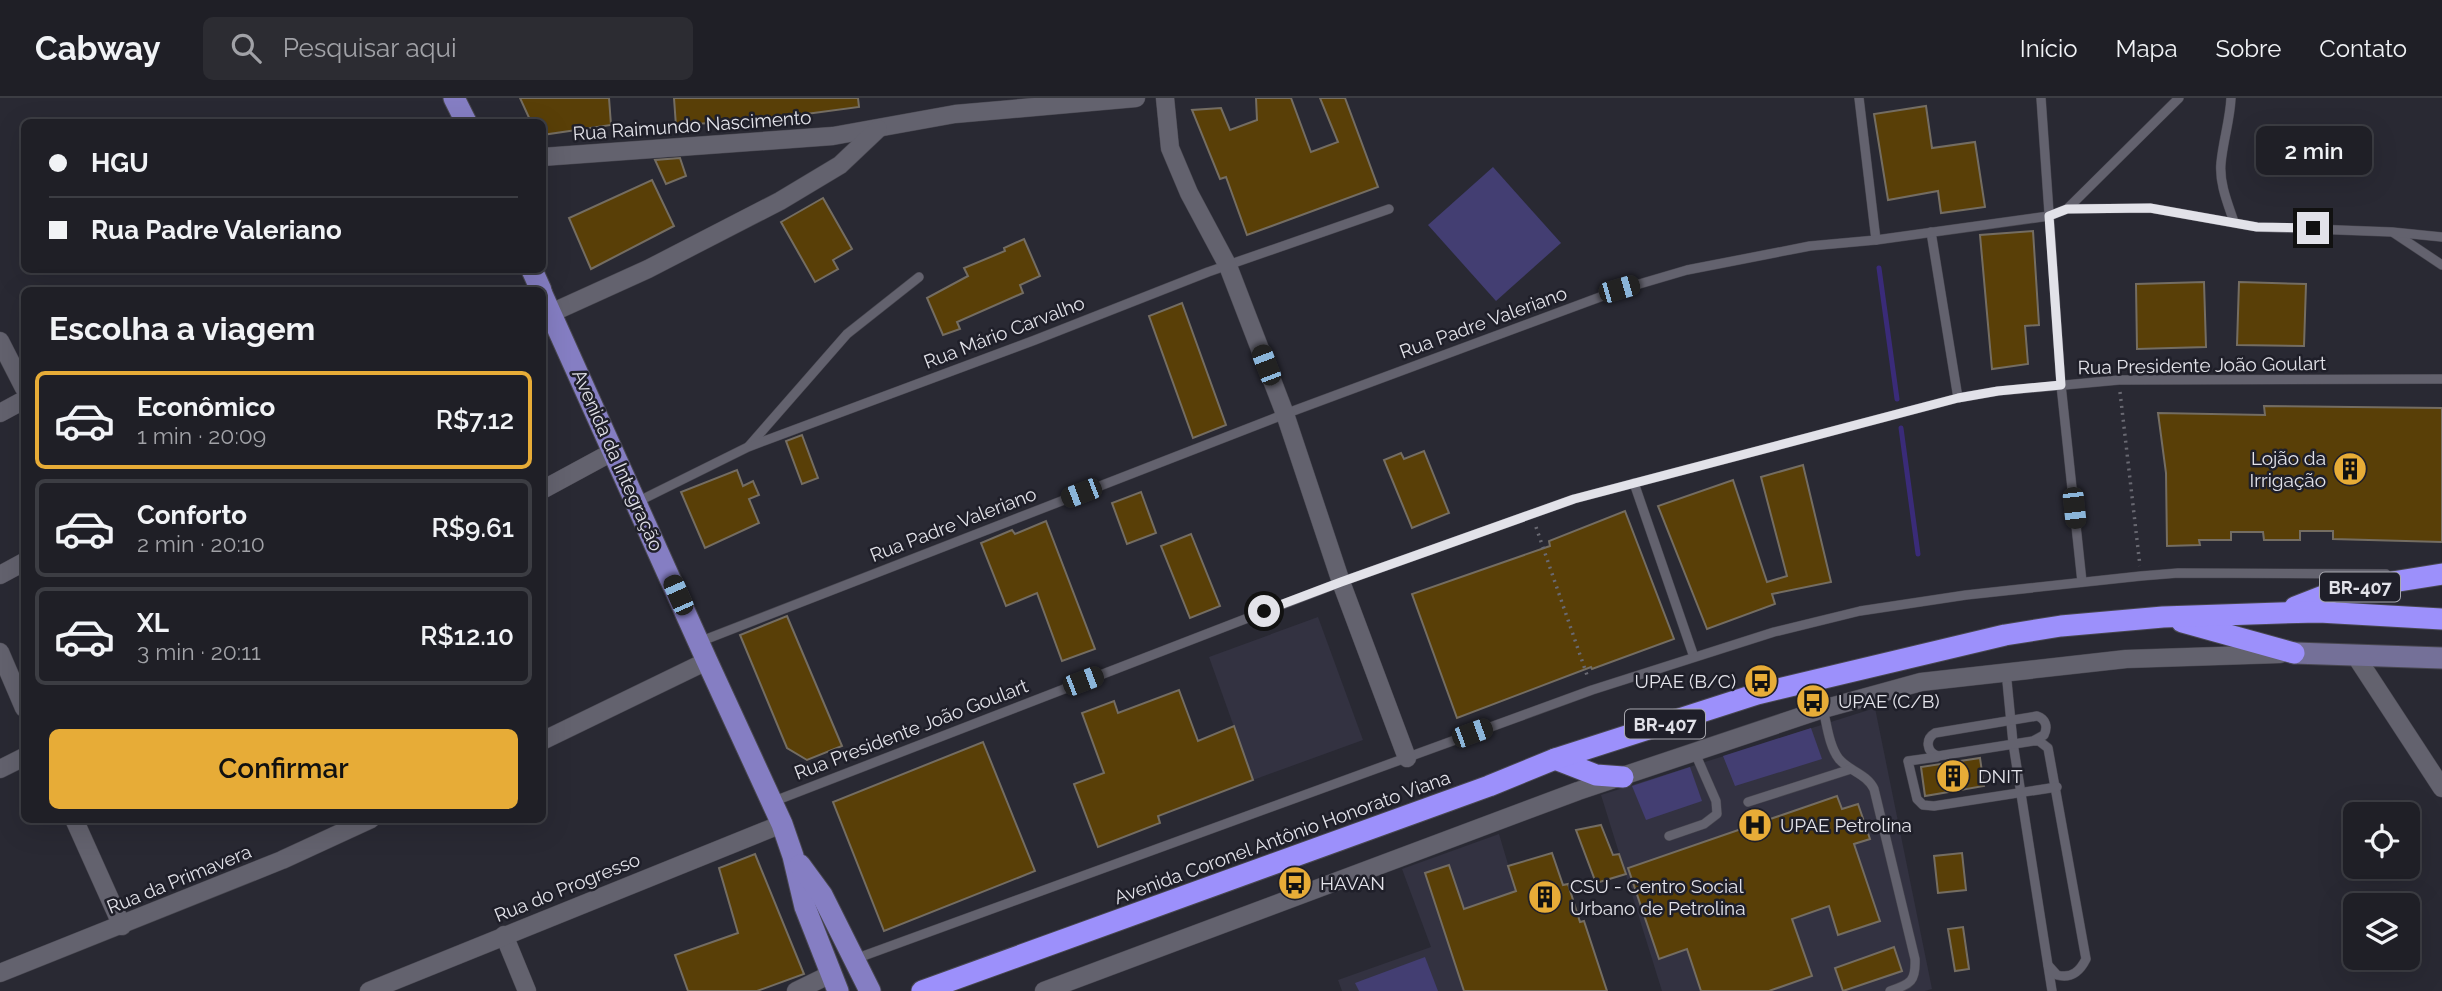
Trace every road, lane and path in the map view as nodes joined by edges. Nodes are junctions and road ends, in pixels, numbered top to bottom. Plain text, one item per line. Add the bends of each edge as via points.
1 (454, 98) edge
2 (460, 98) edge
3 (1136, 98) edge
4 (1164, 98) edge
5 (1858, 98) edge
6 (2042, 98) edge
7 (2179, 98) edge
8 (2231, 98) edge
9 (464, 119) edge
10 (465, 119) edge
11 (878, 129) junction
12 (546, 157) edge
13 (1389, 209) dead end
14 (2067, 209) junction
15 (2049, 216) junction
16 (2234, 222) junction
17 (1931, 232) junction
18 (2392, 232) junction
19 (2442, 237) edge
20 (1876, 240) junction
21 (2442, 265) edge
22 (1228, 266) junction
23 (919, 277) dead end
24 (546, 289) edge
25 (546, 305) edge
26 (0, 341) edge
27 (2442, 379) edge
28 (2119, 380) junction
29 (21, 382) edge
30 (2061, 385) junction
31 (1958, 398) junction
32 (21, 402) edge
33 (0, 413) edge
34 (1285, 414) junction
35 (747, 447) junction
36 (614, 451) junction
37 (1634, 483) junction
38 (546, 488) edge
39 (637, 502) junction
40 (1532, 514) junction
41 (21, 564) edge
42 (2439, 574) edge
43 (0, 575) edge
44 (2141, 576) junction
45 (1341, 582) junction
46 (2082, 582) junction
47 (2280, 613) junction
48 (2163, 617) junction
49 (2442, 619) edge
50 (703, 651) junction
51 (0, 652) edge
52 (2294, 653) junction
53 (2355, 655) junction
54 (1694, 657) junction
55 (2442, 658) edge
56 (2006, 671) junction
57 (1592, 690) junction
58 (21, 701) edge
59 (1823, 709) junction
60 (2010, 720) junction
61 (546, 739) edge
62 (2033, 741) junction
63 (2013, 743) junction
64 (1695, 753) junction
65 (1942, 756) junction
66 (21, 758) edge
67 (1407, 758) junction
68 (1555, 759) junction
69 (0, 769) edge
70 (1851, 769) junction
71 (1623, 777) junction
72 (2057, 787) junction
73 (2442, 788) edge
74 (2020, 793) junction
75 (772, 802) junction
76 (1748, 802) dead end
77 (76, 823) edge
78 (363, 823) edge
79 (782, 824) junction
80 (1669, 836) dead end
81 (793, 856) junction
82 (122, 926) junction
83 (504, 935) junction
84 (853, 959) junction
85 (2048, 965) junction
86 (0, 973) edge
87 (834, 983) edge
88 (369, 991) edge
89 (527, 991) edge
90 (796, 991) edge
91 (870, 991) edge
92 (922, 991) edge
93 (1044, 991) edge
94 (1891, 991) edge
95 (2052, 991) edge

1 - 9 main road
2 - 10 main road
3 - 11 street, Rua Raimundo Nascimento via 955,114
4 - 22 street via 1170,148
5 - 20 lane
6 - 15 lane
7 - 14 lane
8 - 16 lane via 2221,166
11 - 12 street, Rua Raimundo Nascimento
11 - 24 street via 840,165 648,269
13 - 22 lane, Rua Mário Carvalho
14 - 15 lane, Rua Padre Valeriano
14 - 16 lane, Rua Padre Valeriano via 2150,208
15 - 17 lane, Rua Padre Valeriano
15 - 30 lane
16 - 18 lane, Rua Padre Valeriano via 2257,227
17 - 20 lane, Rua Padre Valeriano
17 - 31 lane
18 - 19 lane, Rua Padre Valeriano
18 - 21 lane
20 - 34 lane, Rua Padre Valeriano via 1773,253 1619,289
22 - 34 street
22 - 35 lane, Rua Mário Carvalho
23 - 35 lane via 846,334
25 - 36 main road, Avenida da Integração
26 - 29 street
27 - 28 lane, Rua Presidente João Goulart
28 - 30 lane, Rua Presidente João Goulart
28 - 44 path
30 - 31 lane, Rua Presidente João Goulart
30 - 46 lane
31 - 37 lane, Rua Presidente João Goulart
32 - 33 street
34 - 45 street
34 - 50 lane, Rua Padre Valeriano
35 - 39 lane, Rua Mário Carvalho
36 - 38 street
36 - 39 main road, Avenida da Integração
37 - 40 lane, Rua Presidente João Goulart
37 - 54 lane
39 - 50 main road, Avenida da Integração
40 - 45 lane, Rua Presidente João Goulart
40 - 57 path
41 - 43 street
42 - 44 lane
42 - 47 highway, BR-407 via 2336,591
44 - 46 lane
45 - 67 street
45 - 75 lane, Rua Presidente João Goulart
46 - 54 lane via 1860,611
47 - 48 highway, Avenida Coronel Antônio Honorato Viana / BR-407
47 - 49 highway, Avenida Coronel Antônio Honorato Viana / BR-407
48 - 52 highway
48 - 68 highway, Avenida Coronel Antônio Honorato Viana / BR-407 via 2005,635 1757,694
50 - 61 street
50 - 75 main road, Avenida da Integração
51 - 58 street
52 - 53 main road
52 - 56 street via 2126,659
53 - 55 main road
53 - 73 street
54 - 57 lane
56 - 59 street via 1921,682
56 - 60 lane
57 - 67 lane
59 - 64 street
59 - 70 lane via 1833,749
60 - 62 lane via 2034,716 2044,720 2044,735
60 - 63 lane
60 - 65 lane via 1935,733 1928,748
62 - 63 lane
62 - 72 lane via 2048,748
63 - 65 lane
63 - 74 lane
64 - 71 street
64 - 80 lane via 1717,814 1704,824
65 - 74 lane via 1908,761 1917,799 1923,805
66 - 69 street
67 - 84 lane
68 - 71 highway via 1596,775
68 - 92 highway, Avenida Coronel Antônio Honorato Viana / BR-407
70 - 76 lane
70 - 94 lane via 1874,789 1915,959 1913,979
71 - 93 street
72 - 74 lane
72 - 85 lane via 2086,959 2070,976 2057,975
74 - 85 lane
75 - 79 main road, Avenida da Integração
77 - 82 street
78 - 82 street, Rua da Primavera
79 - 81 main road, Avenida da Integração
79 - 83 street, Rua do Progresso
81 - 84 main road, Avenida da Integração via 822,895
81 - 87 main road, Avenida da Integração via 805,907
82 - 86 street, Rua da Primavera
83 - 88 street, Rua do Progresso
83 - 89 street
84 - 91 main road, Avenida da Integração
85 - 95 lane
87 - 90 street

